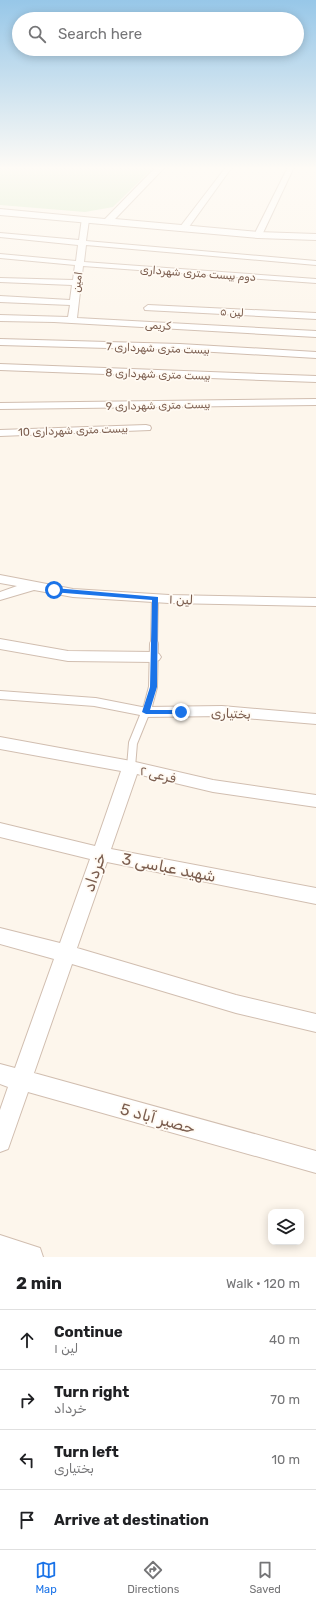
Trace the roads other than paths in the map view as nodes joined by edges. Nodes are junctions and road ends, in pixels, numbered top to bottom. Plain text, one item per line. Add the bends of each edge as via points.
1 (85, 226) edge
2 (147, 226) edge
3 (185, 226) edge
4 (263, 226) edge
5 (183, 229) junction
6 (0, 235) edge
7 (258, 235) junction
8 (316, 237) edge
9 (83, 243) junction
10 (0, 256) edge
11 (316, 263) edge
12 (80, 264) junction
13 (0, 280) edge
14 (316, 281) edge
15 (77, 283) junction
16 (0, 299) edge
17 (74, 304) junction
18 (148, 308) dead end
19 (316, 316) edge
20 (0, 318) edge
21 (72, 320) junction
22 (108, 322) junction
23 (316, 334) edge
24 (0, 342) edge
25 (101, 346) junction
26 (316, 355) edge
27 (0, 367) edge
28 (316, 378) edge
29 (316, 402) edge
30 (0, 406) edge
31 (146, 428) dead end
32 (0, 432) edge
33 (0, 579) edge
34 (34, 585) junction
35 (0, 596) edge
36 (155, 598) junction
37 (316, 602) edge
38 (0, 644) edge
39 (154, 657) junction
40 (0, 695) edge
41 (146, 712) junction
42 (316, 719) edge
43 (0, 743) edge
44 (130, 767) junction
45 (316, 801) edge
46 (0, 830) edge
47 (100, 854) junction
48 (316, 896) edge
49 (0, 936) edge
50 (66, 953) junction
51 (316, 1023) edge
52 (0, 1074) edge
53 (21, 1081) junction
54 (0, 1141) edge
55 (316, 1162) edge
56 (0, 1247) edge
57 (31, 1257) edge

1 - 9 street, امین
2 - 5 street
3 - 5 street
4 - 7 street
5 - 7 street
6 - 9 street
7 - 8 street
9 - 11 street
9 - 12 street, امین
10 - 12 street, دوم بیست متری شهرداری
12 - 14 street, دوم بیست متری شهرداری
12 - 15 street, امین
13 - 15 street
15 - 17 street, امین
16 - 17 street
17 - 21 street, امین
18 - 19 street, لین ۵
20 - 21 street, کریمی
21 - 22 street, کریمی
22 - 23 street, کریمی
22 - 25 street
24 - 25 street, بیست متری شهرداری 7
25 - 26 street, بیست متری شهرداری 7 via 180,347
27 - 28 street, بیست متری شهرداری 8
29 - 30 street, بیست متری شهرداری 9
31 - 32 street, بیست متری شهرداری 10
33 - 34 street, لین ۱
34 - 35 street
34 - 36 street, لین ۱ via 73,593
36 - 37 street, لین ۱
36 - 39 lane, خرداد
38 - 39 street via 68,656
39 - 41 lane, خرداد via 154,687
40 - 41 lane via 95,702
41 - 42 street, بختیاری via 222,711
41 - 44 lane, خرداد via 133,743
43 - 44 street, ۲ فرعی
44 - 45 street, ۲ فرعی via 213,786
44 - 47 street, خرداد
46 - 47 street, شهید عباسی 3
47 - 48 street, شهید عباسی 3
47 - 50 street, خرداد
49 - 50 street
50 - 51 street via 236,1004
50 - 53 street, خرداد
52 - 53 street, حصیر آباد 5
53 - 54 street, خرداد
53 - 55 street, حصیر آباد 5
56 - 57 street

